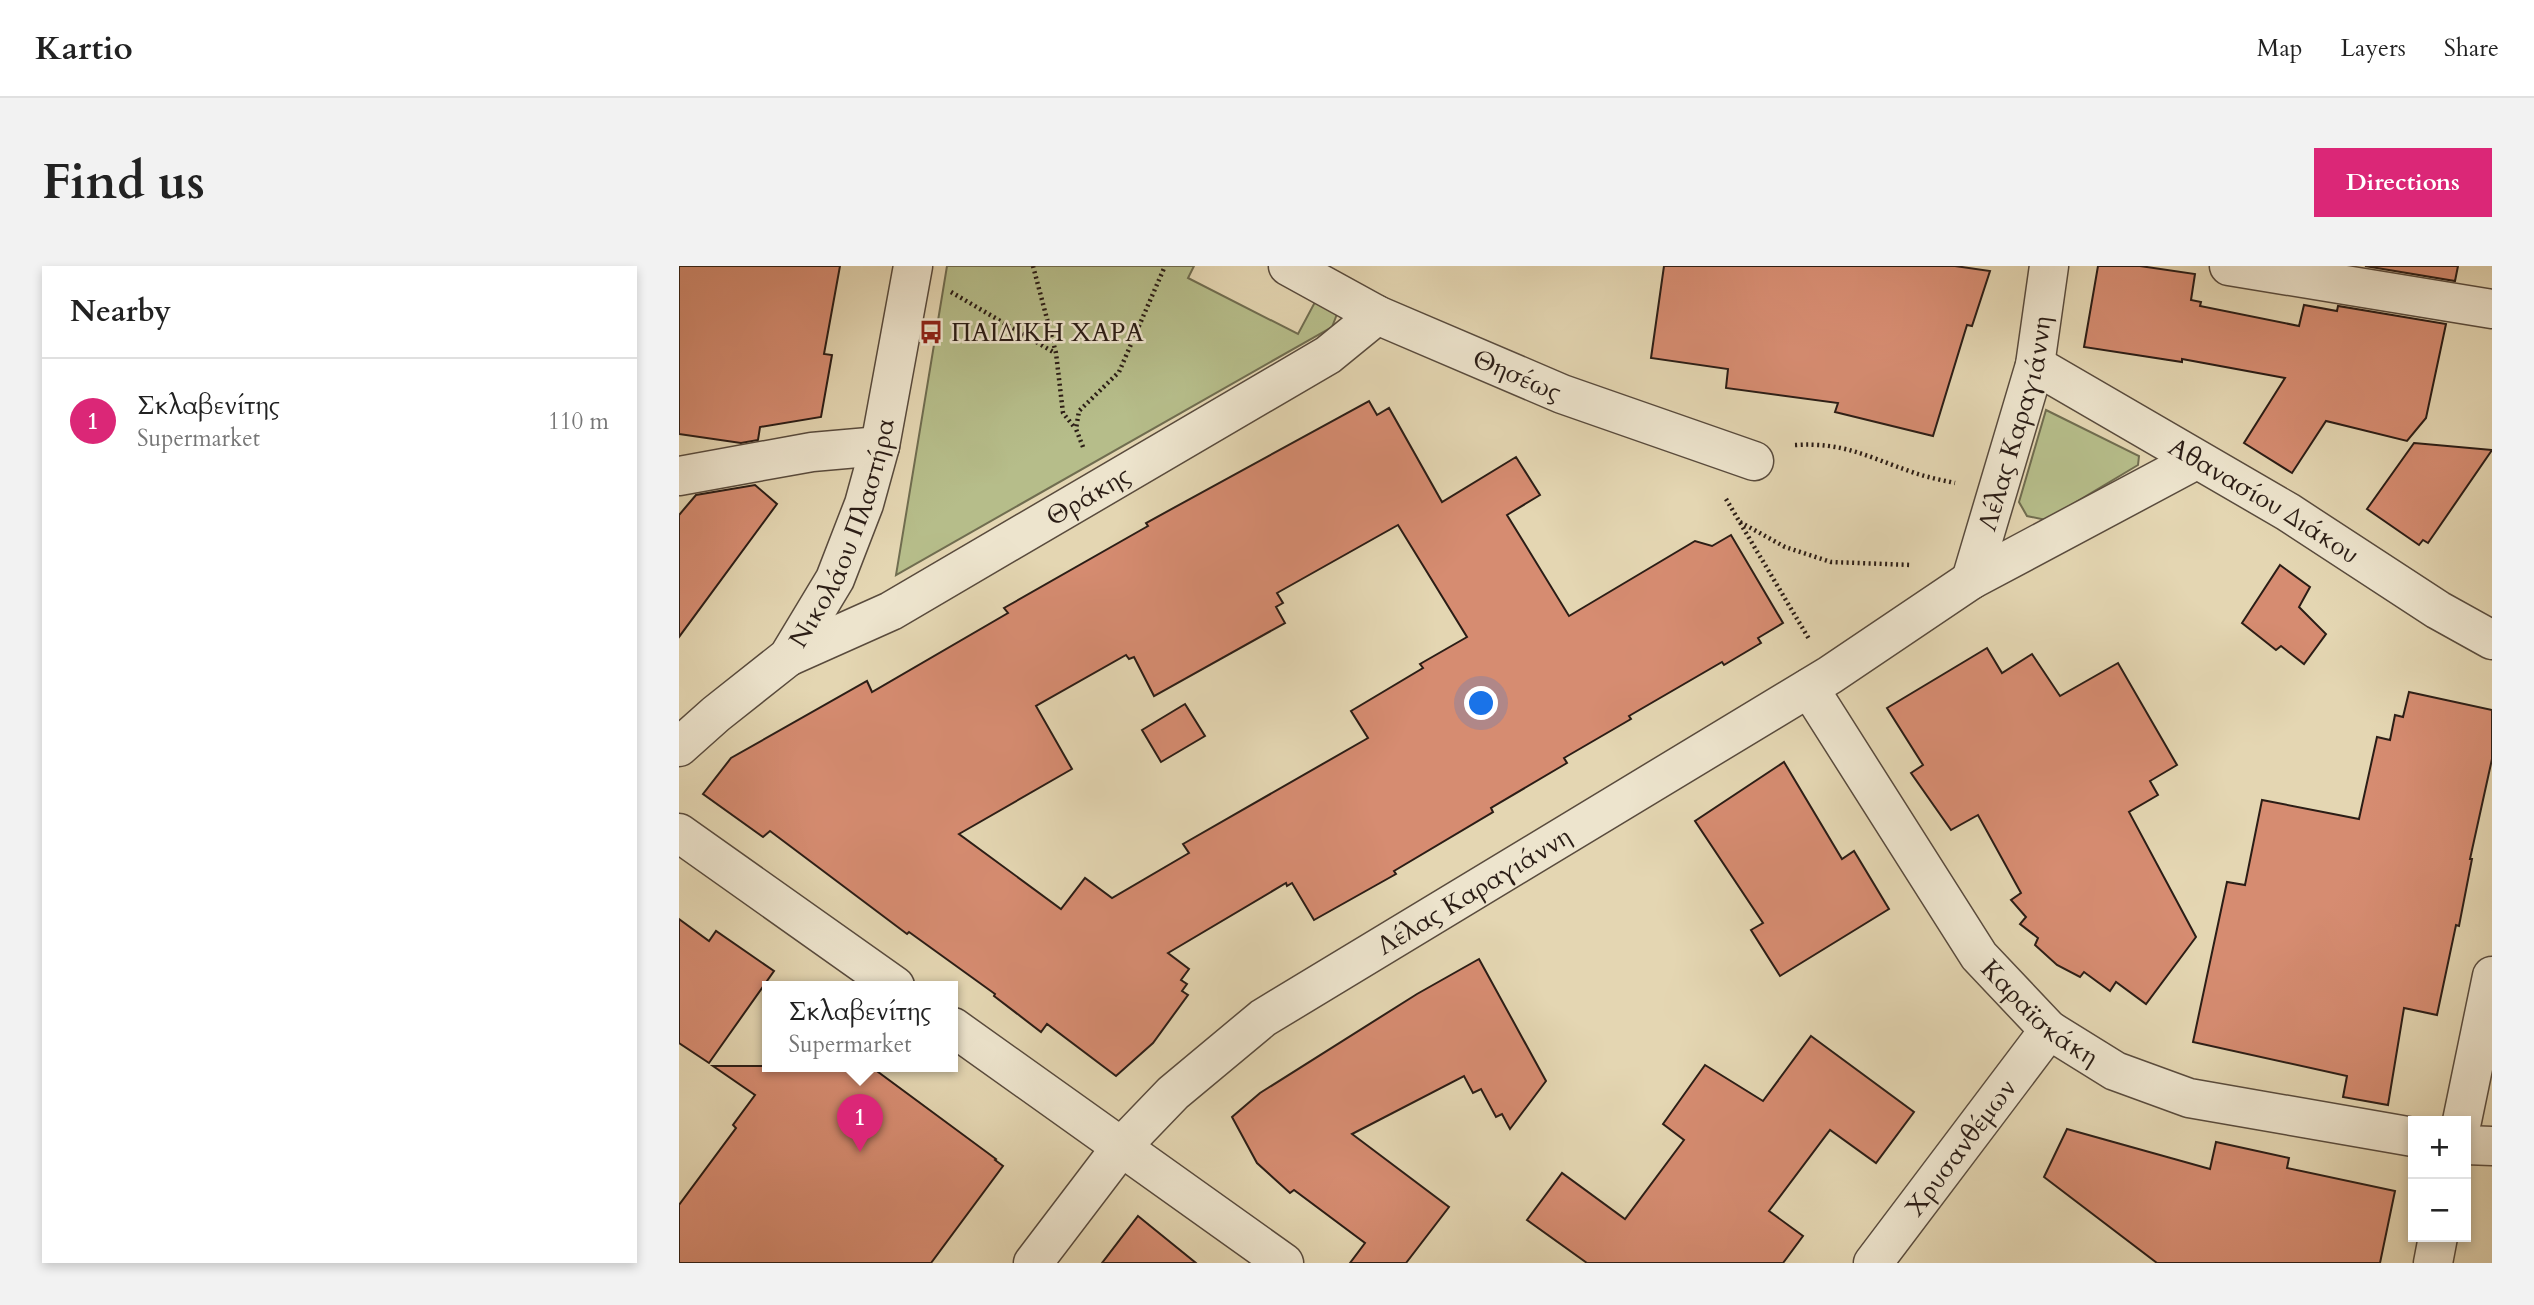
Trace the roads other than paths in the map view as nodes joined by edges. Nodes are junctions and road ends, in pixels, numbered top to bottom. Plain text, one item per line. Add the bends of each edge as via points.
1 (1288, 266) edge
2 (2049, 266) edge
3 (2229, 266) edge
4 (913, 268) edge
5 (2492, 309) edge
6 (1377, 315) junction
7 (2035, 365) junction
8 (880, 446) junction
9 (2196, 460) junction
10 (1754, 461) road end
11 (679, 476) edge
12 (1973, 572) junction
13 (2492, 640) edge
14 (788, 657) junction
15 (1820, 682) junction
16 (679, 747) edge
17 (679, 833) edge
18 (2492, 976) edge
19 (888, 981) edge
20 (2049, 1030) junction
21 (958, 1031) edge
22 (2463, 1116) edge
23 (2408, 1136) edge
24 (2471, 1145) edge
25 (1122, 1146) junction
26 (2492, 1146) edge
27 (2437, 1242) edge
28 (1033, 1263) edge
29 (1284, 1263) edge
30 (1873, 1263) edge
31 (2433, 1263) edge

1 - 6 street, Θησέως
2 - 7 street, Λέλας Καραγιάννη
3 - 5 street
4 - 8 street, Νικολάου Πλαστήρα
6 - 10 street, Θησέως via 1562,394
6 - 14 street, Θράκης via 1328,355 891,611
7 - 9 street, Αθανασίου Διάκου
7 - 12 street, Λέλας Καραγιάννη
8 - 11 street via 812,452
8 - 14 street, Νικολάου Πλαστήρα via 835,579
9 - 12 street, Λέλας Καραγιάννη
9 - 13 street, Αθανασίου Διάκου
12 - 15 street, Λέλας Καραγιάννη
14 - 16 street, Νικολάου Πλαστήρα
15 - 20 street, Καραϊσκάκη via 1979,956
15 - 25 street, Λέλας Καραγιάννη via 1263,1018 1173,1093
17 - 19 street
18 - 22 street
20 - 23 street, Καραϊσκάκη via 2115,1071 2189,1098
20 - 30 street, Χρυσανθέμων
21 - 25 street
24 - 26 street
25 - 28 street, Λέλας Καραγιάννη
25 - 29 street
27 - 31 street

